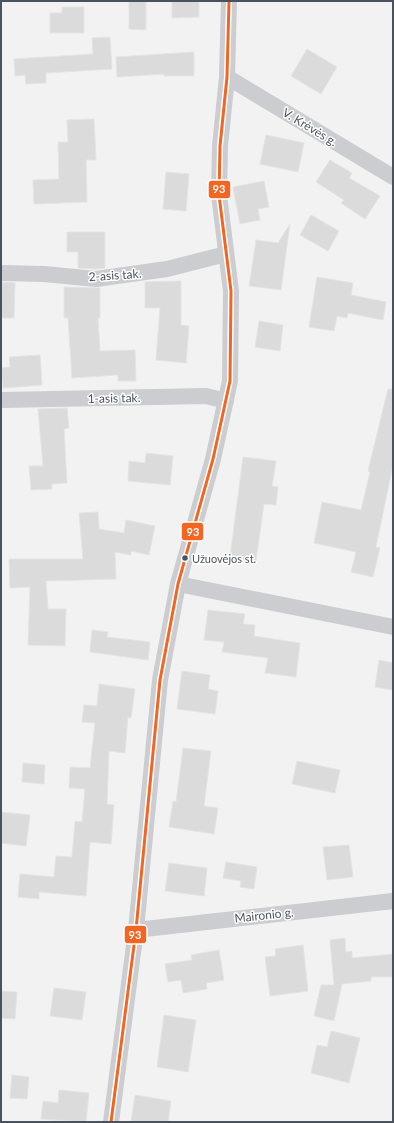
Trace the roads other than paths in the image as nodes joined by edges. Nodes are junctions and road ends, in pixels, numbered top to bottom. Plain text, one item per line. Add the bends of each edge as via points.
1 (229, 1) edge
2 (227, 76) junction
3 (393, 177) edge
4 (226, 254) junction
5 (1, 273) edge
6 (1, 400) edge
7 (226, 401) junction
8 (178, 584) junction
9 (393, 627) edge
10 (393, 901) edge
11 (136, 930) junction
12 (111, 1122) edge

1 - 2 street
2 - 3 street, V. Krėvės g.
2 - 4 street via 220,146 219,196
4 - 5 street, 2-asis tak. via 167,269 96,279
4 - 7 street via 231,291 230,381
6 - 7 street, 1-asis tak. via 206,396
7 - 8 street
8 - 9 street
8 - 11 street via 160,680
10 - 11 street, Maironio g.
11 - 12 street

